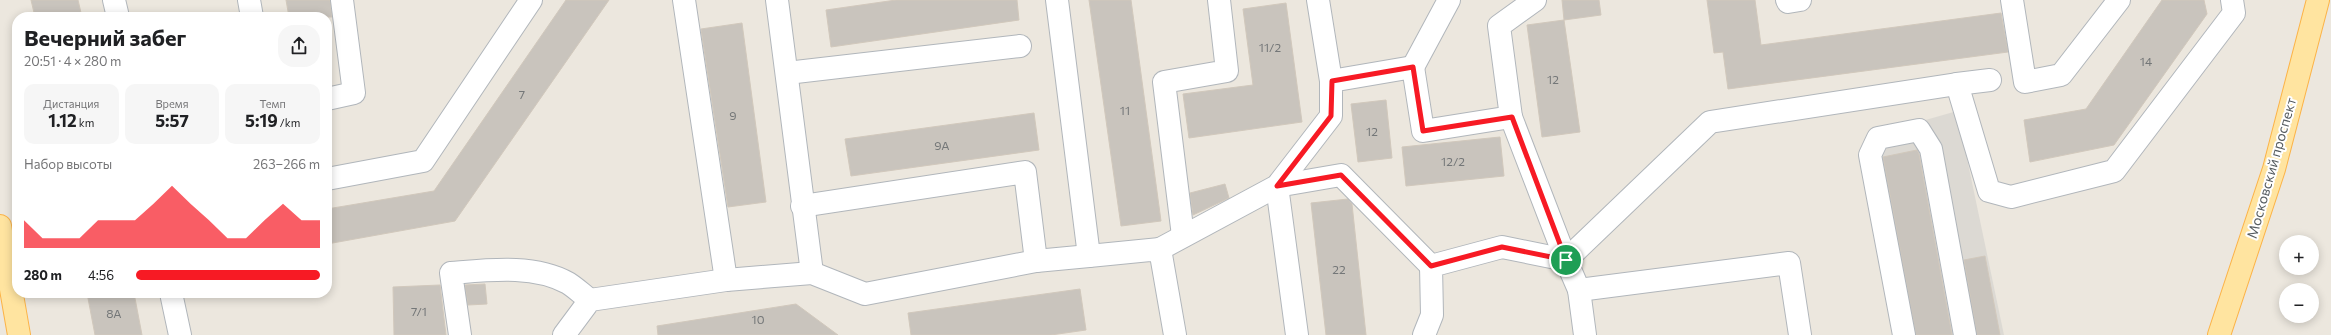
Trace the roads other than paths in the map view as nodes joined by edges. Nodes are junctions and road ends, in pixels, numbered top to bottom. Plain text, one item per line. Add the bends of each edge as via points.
1 (114, 0) edge
2 (249, 0) edge
3 (342, 0) edge
4 (531, 0) edge
5 (684, 0) edge
6 (777, 0) edge
7 (1058, 0) edge
8 (1219, 0) edge
9 (1318, 0) edge
10 (1449, 0) edge
11 (1535, 0) edge
12 (1787, 0) edge
13 (1800, 0) edge
14 (2012, 0) edge
15 (2120, 0) edge
16 (2232, 0) edge
17 (2318, 0) edge
18 (117, 12) edge
19 (251, 12) edge
20 (1020, 46) dead end
21 (1413, 67) junction
22 (786, 73) junction
23 (1990, 80) dead end
24 (1332, 81) junction
25 (1957, 84) junction
26 (332, 98) edge
27 (1512, 117) junction
28 (332, 178) edge
29 (1277, 186) junction
30 (802, 206) junction
31 (0, 226) edge
32 (1183, 236) junction
33 (1160, 249) junction
34 (1089, 256) junction
35 (1566, 260) junction
36 (1036, 261) junction
37 (1431, 266) junction
38 (812, 273) junction
39 (726, 280) junction
40 (1579, 290) junction
41 (12, 295) edge
42 (13, 298) edge
43 (173, 298) edge
44 (590, 300) junction
45 (19, 335) edge
46 (180, 335) edge
47 (460, 335) edge
48 (564, 335) edge
49 (1175, 335) edge
50 (1297, 335) edge
51 (1424, 335) edge
52 (1585, 335) edge
53 (1800, 335) edge
54 (1904, 335) edge
55 (1965, 335) edge
56 (2219, 335) edge

1 - 18 street
2 - 19 street
3 - 26 street via 354,93
4 - 28 street via 423,161
5 - 39 street
6 - 22 street
7 - 34 street
8 - 32 street via 1227,71 1164,82
9 - 24 street
10 - 21 street
11 - 27 street via 1499,26
12 - 13 street
14 - 15 street via 2025,82 2061,75
16 - 25 street via 2234,13 2114,171 2011,197 1989,191
17 - 56 main road, Московский проспект via 2274,169
20 - 22 street
21 - 24 street
21 - 27 street via 1423,131
22 - 30 street
23 - 25 street
24 - 29 street via 1331,116
25 - 35 street via 1710,122
27 - 35 street
29 - 32 street
29 - 37 street via 1341,175
29 - 50 street
30 - 36 street via 1025,172
30 - 38 street
31 - 41 main road
32 - 33 street
33 - 34 street
33 - 49 street
34 - 36 street
35 - 37 street via 1502,247
35 - 40 street
36 - 38 street via 865,294
37 - 51 street via 1432,315
38 - 39 street
39 - 44 street
40 - 52 street
40 - 53 street via 1789,263
42 - 45 main road
43 - 46 street
44 - 47 street via 568,283 545,275 497,270 451,273
44 - 48 street
54 - 55 street via 1870,155 1878,138 1918,130 1931,148

